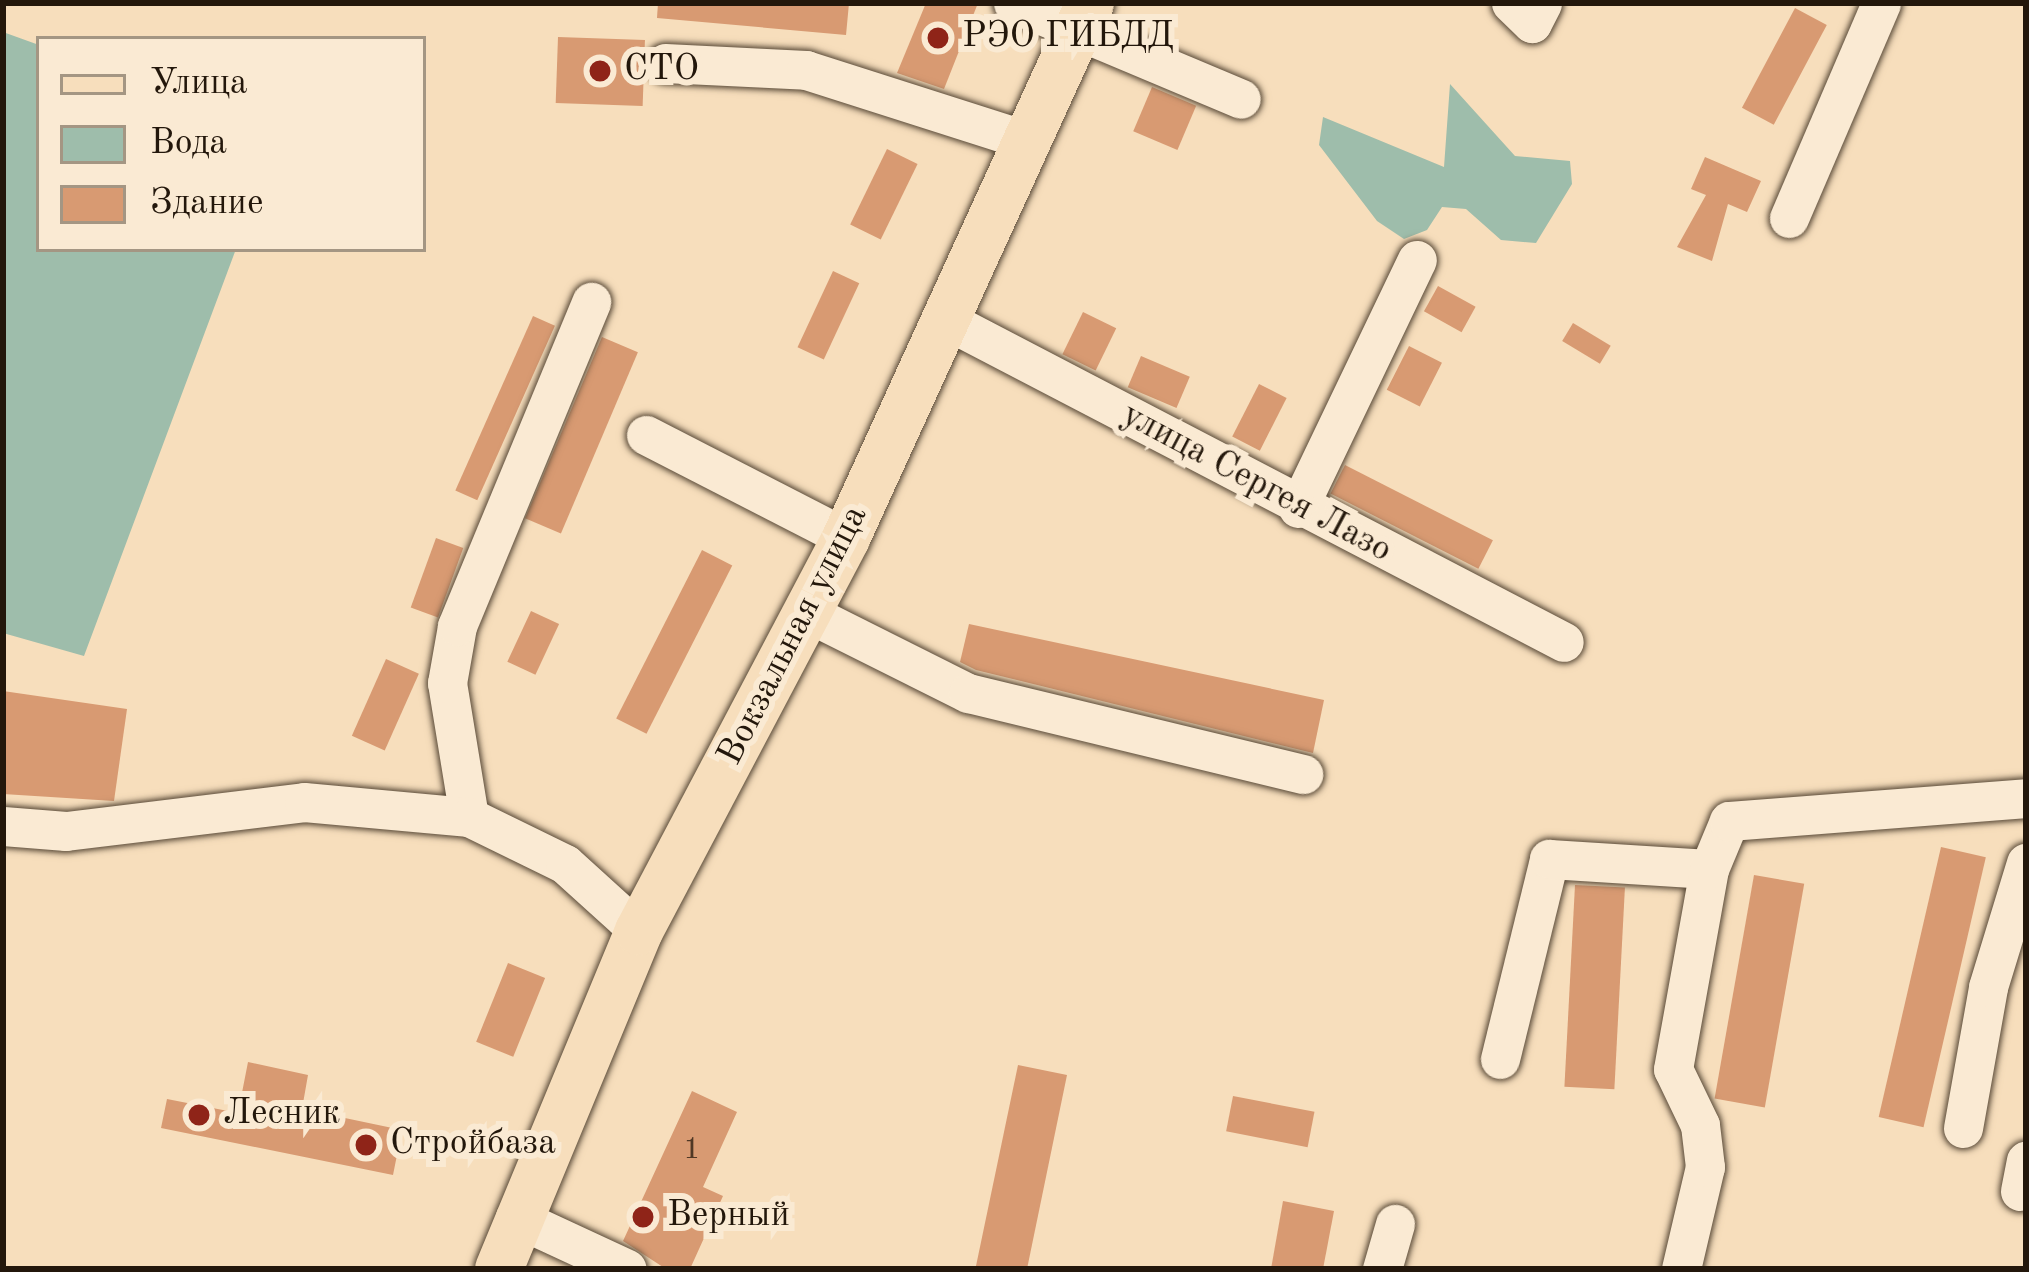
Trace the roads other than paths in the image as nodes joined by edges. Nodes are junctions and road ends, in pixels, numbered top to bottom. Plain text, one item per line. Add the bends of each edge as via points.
1 (1013, 3) edge
2 (1511, 3) edge
3 (1542, 3) edge
4 (1881, 3) edge
5 (1085, 15) edge
6 (665, 63) dead end
7 (1241, 99) dead end
8 (1031, 142) junction
9 (1790, 218) dead end
10 (1417, 260) dead end
11 (591, 302) dead end
12 (950, 322) junction
13 (646, 435) dead end
14 (1298, 508) junction
15 (846, 538) junction
16 (808, 613) junction
17 (1564, 642) dead end
18 (1303, 774) dead end
19 (2026, 798) edge
20 (469, 817) junction
21 (3, 826) edge
22 (2026, 863) edge
23 (1709, 869) junction
24 (639, 931) junction
25 (1500, 1059) dead end
26 (1964, 1128) dead end
27 (515, 1217) junction
28 (1395, 1224) dead end
29 (499, 1269) edge
30 (627, 1269) edge
31 (1382, 1269) edge
32 (1681, 1269) edge

1 - 5 street
2 - 3 street via 1532,23
4 - 9 street
5 - 7 street
5 - 8 main road, Вокзальная улица
6 - 8 street via 806,70
8 - 12 main road, Вокзальная улица
10 - 14 street
11 - 20 street via 457,626 447,683
12 - 14 street, улица Сергея Лазо
12 - 15 main road, Вокзальная улица
13 - 15 street
14 - 17 street, улица Сергея Лазо
15 - 16 main road, Вокзальная улица
16 - 18 street via 968,692
16 - 24 main road, Вокзальная улица
19 - 23 street via 1729,821
20 - 21 street via 304,802 66,830
20 - 24 street via 565,864
22 - 26 street via 1988,987
23 - 25 street via 1549,859
23 - 32 street via 1673,1069 1700,1126 1705,1167
24 - 27 main road, Вокзальная улица
27 - 29 main road, Вокзальная улица
27 - 30 street
28 - 31 street

